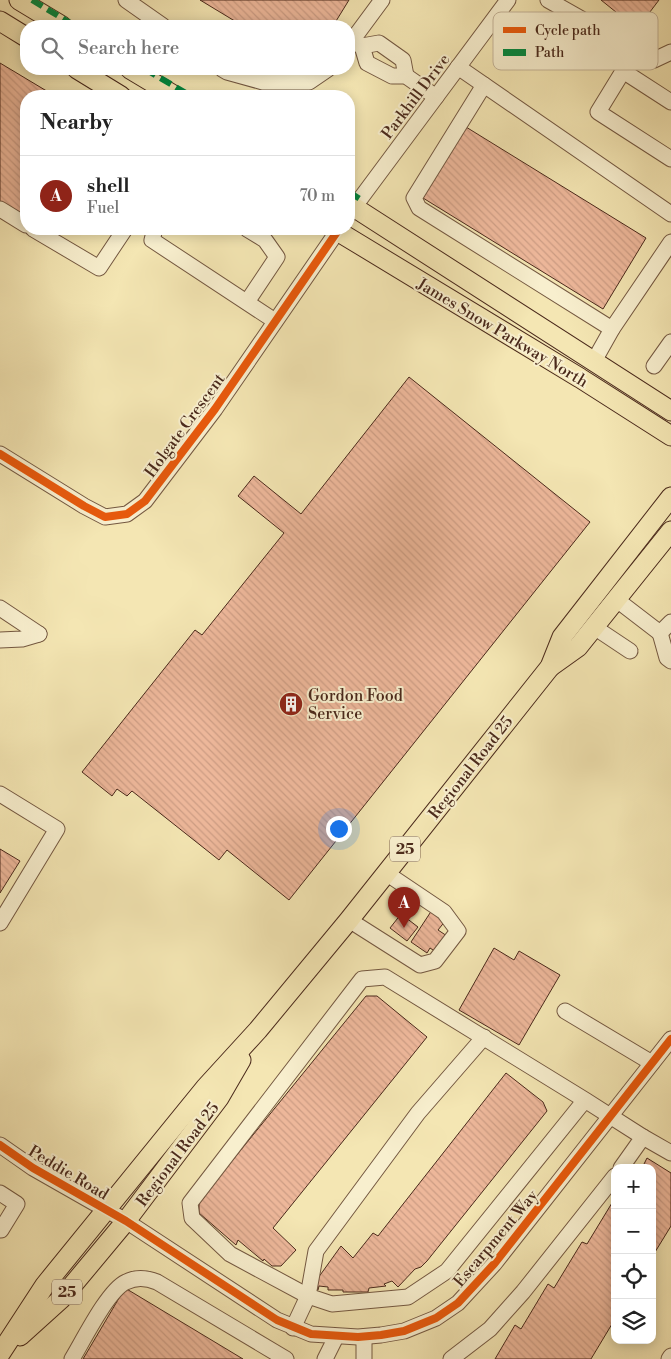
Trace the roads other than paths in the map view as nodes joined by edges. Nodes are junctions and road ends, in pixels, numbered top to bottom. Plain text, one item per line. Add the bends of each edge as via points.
1 (19, 0) edge
2 (126, 0) edge
3 (382, 0) edge
4 (508, 0) edge
5 (548, 0) edge
6 (499, 12) edge
7 (569, 12) edge
8 (52, 20) edge
9 (154, 20) edge
10 (493, 20) edge
11 (0, 21) edge
12 (20, 33) edge
13 (355, 42) edge
14 (355, 44) edge
15 (355, 45) edge
16 (671, 52) edge
17 (658, 58) edge
18 (458, 67) junction
19 (623, 71) joint
20 (87, 75) edge
21 (140, 75) edge
22 (237, 75) edge
23 (319, 75) edge
24 (406, 76) junction
25 (484, 85) junction
26 (111, 90) edge
27 (165, 90) edge
28 (436, 97) junction
29 (671, 102) edge
30 (671, 159) edge
31 (355, 202) edge
32 (0, 209) edge
33 (355, 211) edge
34 (671, 214) edge
35 (20, 221) edge
36 (43, 235) edge
37 (121, 235) edge
38 (154, 235) edge
39 (257, 235) edge
40 (333, 235) edge
41 (347, 235) edge
42 (671, 242) edge
43 (247, 302) junction
44 (275, 321) junction
45 (612, 329) junction
46 (671, 342) edge
47 (594, 361) junction
48 (654, 366) dead end
49 (671, 410) edge
50 (671, 436) edge
51 (0, 454) edge
52 (671, 497) edge
53 (671, 531) edge
54 (617, 600) junction
55 (0, 608) edge
56 (671, 622) edge
57 (594, 627) junction
58 (660, 633) junction
59 (0, 640) edge
60 (630, 651) dead end
61 (671, 661) edge
62 (550, 667) junction
63 (0, 794) edge
64 (386, 874) junction
65 (349, 920) junction
66 (0, 922) edge
67 (565, 1011) dead end
68 (258, 1030) junction
69 (484, 1037) junction
70 (671, 1039) edge
71 (652, 1063) junction
72 (585, 1100) junction
73 (611, 1116) junction
74 (643, 1137) junction
75 (0, 1145) edge
76 (671, 1153) edge
77 (624, 1164) edge
78 (611, 1181) edge
79 (0, 1193) edge
80 (106, 1210) junction
81 (126, 1221) junction
82 (0, 1230) edge
83 (308, 1296) junction
84 (293, 1328) junction
85 (336, 1337) junction
86 (364, 1337) junction
87 (0, 1354) edge
88 (72, 1359) edge
89 (286, 1359) edge
90 (325, 1359) edge
91 (364, 1359) edge
92 (451, 1359) edge

1 - 8 main road
2 - 9 street
3 - 13 street
4 - 6 street, Parkhill Drive
5 - 7 street
10 - 18 street, Parkhill Drive
11 - 12 main road
14 - 24 street via 379,42 403,60
15 - 24 street via 367,63 392,76
16 - 17 street
18 - 25 street
18 - 28 street, Parkhill Drive
19 - 29 street
19 - 30 street via 598,112
20 - 26 main road
21 - 27 main road
22 - 23 street via 262,82 309,82
24 - 28 street
25 - 34 street
25 - 45 street via 414,198 419,208
28 - 31 street, Parkhill Drive
32 - 35 street
33 - 47 main road, James Snow Parkway North
36 - 37 street via 99,268
38 - 43 street via 152,240
39 - 43 street via 265,240 277,257
40 - 44 street, Holgate Crescent
41 - 50 main road, James Snow Parkway North
42 - 45 street
43 - 44 street
44 - 51 street, Holgate Crescent via 145,501 127,514 105,517
45 - 47 street
46 - 48 street
47 - 49 main road, James Snow Parkway North
52 - 62 main road, Regional Road 25 / 25 via 562,637
53 - 54 main road, Regional Road 25 / 25
54 - 57 main road, Regional Road 25 / 25
54 - 58 street
55 - 59 street via 39,634
56 - 58 street
57 - 60 street
57 - 62 main road, Regional Road 25 / 25 via 578,647
58 - 61 street via 667,658
62 - 64 main road, Regional Road 25 / 25
63 - 66 street via 57,829
64 - 65 main road, Regional Road 25 / 25
64 - 65 street via 444,912 458,931 435,961 420,964
65 - 68 main road, Regional Road 25 / 25
67 - 71 street
68 - 80 main road, Regional Road 25 / 25 via 205,1088
68 - 81 main road, Regional Road 25 / 25 via 219,1098
69 - 72 street
69 - 83 street via 418,1114 316,1251
69 - 83 street via 385,977 362,979 190,1203 192,1218 230,1254
70 - 71 street, Escarpment Way
71 - 73 street, Escarpment Way
72 - 73 street
72 - 83 street via 447,1270 408,1297 332,1304
73 - 74 street
73 - 86 street, Escarpment Way via 494,1264 458,1303 436,1318 404,1330
74 - 76 street
74 - 77 street
75 - 80 street, Peddie Road
78 - 92 street via 490,1329
79 - 82 street via 17,1204
80 - 81 street, Peddie Road
80 - 87 main road, Regional Road 25 / 25 via 45,1285
81 - 84 street, Escarpment Way
81 - 87 main road, Regional Road 25 / 25 via 61,1299
83 - 84 street
84 - 85 street, Escarpment Way
85 - 86 street, Escarpment Way
85 - 90 street
86 - 91 street
88 - 89 street via 112,1294 126,1282 146,1278

